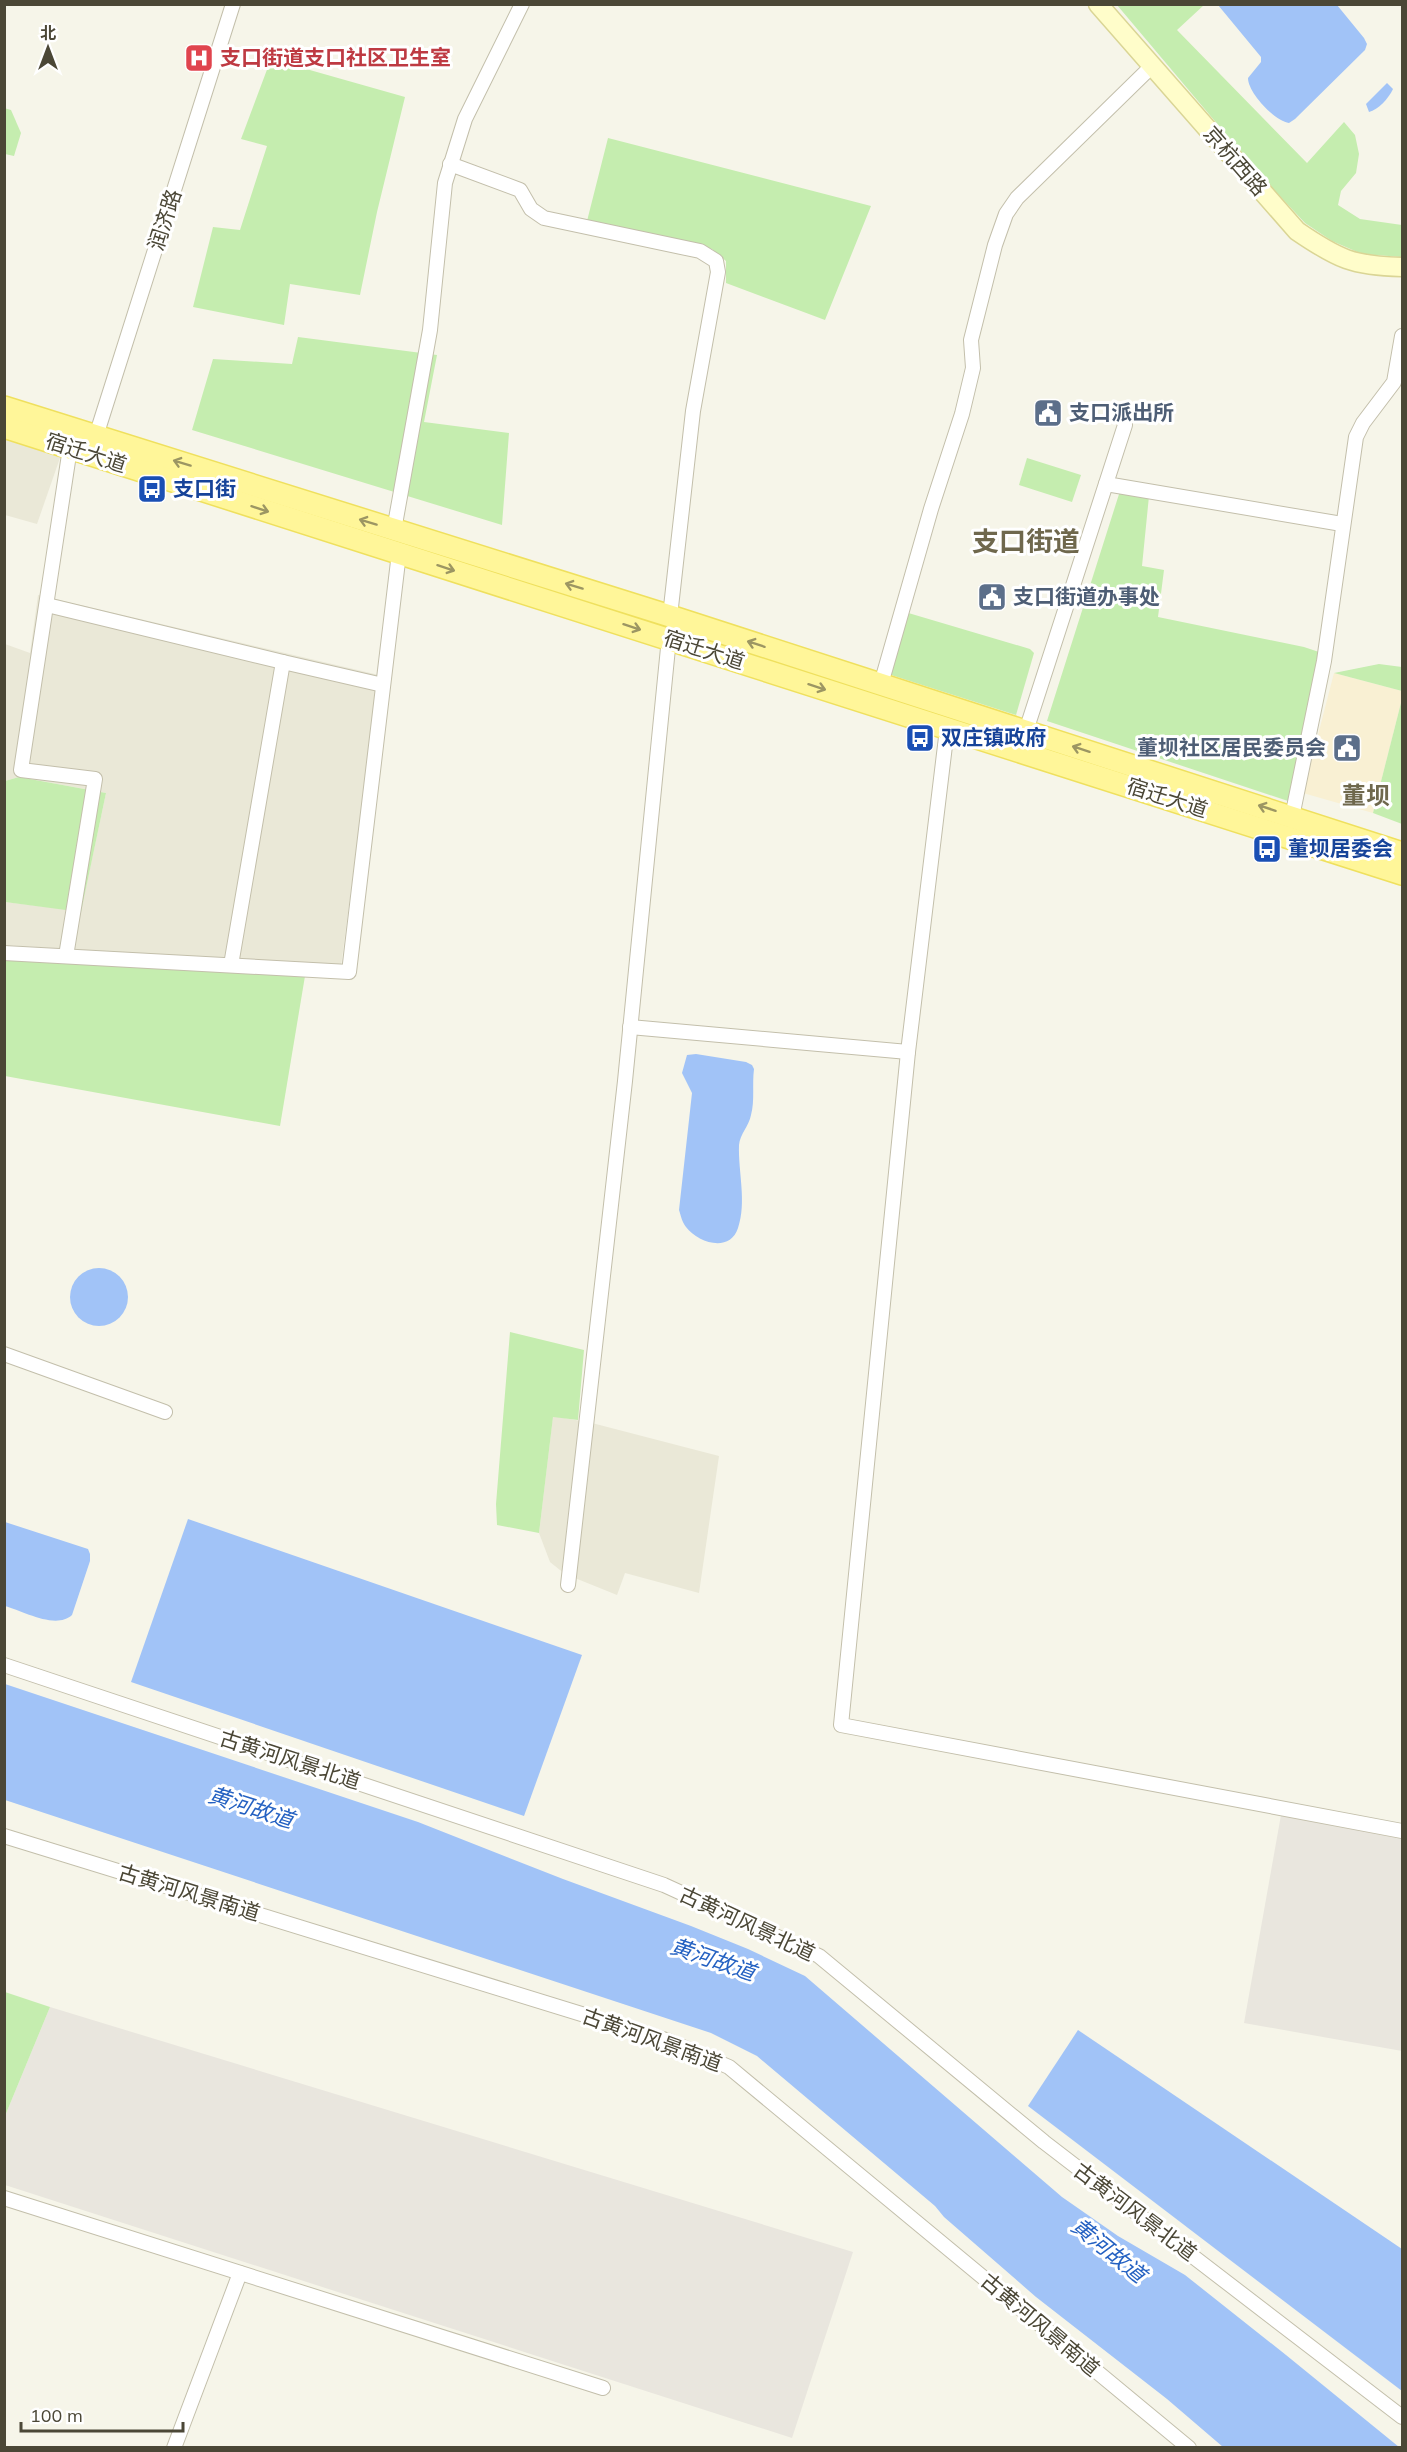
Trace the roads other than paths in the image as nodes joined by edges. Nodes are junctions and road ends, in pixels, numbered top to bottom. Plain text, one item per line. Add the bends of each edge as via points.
1 (233, 4) edge
2 (522, 4) edge
3 (1098, 4) edge
4 (1152, 66) junction
5 (450, 164) junction
6 (1402, 267) edge
7 (1402, 336) edge
8 (4, 407) edge
9 (1125, 425) dead end
10 (4, 427) edge
11 (96, 436) junction
12 (70, 448) junction
13 (1106, 484) junction
14 (1342, 524) junction
15 (394, 530) junction
16 (399, 553) junction
17 (47, 605) junction
18 (670, 616) junction
19 (669, 638) junction
20 (283, 662) junction
21 (881, 684) junction
22 (383, 685) junction
23 (947, 729) junction
24 (1023, 741) junction
25 (1293, 817) junction
26 (1402, 853) edge
27 (1402, 874) edge
28 (4, 953) edge
29 (66, 956) junction
30 (231, 965) junction
31 (630, 1027) junction
32 (908, 1052) junction
33 (4, 1354) edge
34 (165, 1412) dead end
35 (568, 1585) dead end
36 (4, 1665) edge
37 (1402, 1830) edge
38 (4, 1836) edge
39 (4, 2198) edge
40 (240, 2273) junction
41 (603, 2388) dead end
42 (1402, 2417) edge
43 (174, 2448) edge
44 (1189, 2448) edge

1 - 11 street, 润济路
2 - 5 street via 465,119
3 - 4 main road, 京杭西路
4 - 6 main road, 京杭西路 via 1298,231 1334,255 1356,263
4 - 21 street via 1017,198 1006,214 988,267 971,340 973,368 962,414
5 - 15 street via 430,330
5 - 18 street via 520,190 531,209 544,218 700,251 716,261 718,272 693,411
7 - 14 street via 1394,382 1356,437
8 - 11 main road, 宿迁大道
9 - 13 street
10 - 12 main road, 宿迁大道
15 -> 11 main road, 宿迁大道
12 -> 16 main road, 宿迁大道
12 - 17 street
13 - 14 street
13 - 24 street
14 - 25 street via 1324,661
18 -> 15 main road, 宿迁大道
16 -> 19 main road, 宿迁大道
16 - 22 street
17 - 20 street
17 - 29 street via 21,770 95,779
21 -> 18 main road, 宿迁大道
19 -> 23 main road, 宿迁大道
19 - 31 street
20 - 22 street
20 - 30 street
21 - 24 main road, 宿迁大道
22 - 30 street via 349,972
23 - 24 main road, 宿迁大道
23 - 32 street
25 -> 24 main road, 宿迁大道
24 - 27 main road, 宿迁大道
25 - 26 main road, 宿迁大道
28 - 29 street
29 - 30 street
31 - 32 street
31 - 35 street
32 - 37 street via 841,1725
33 - 34 street
36 - 42 street, 古黄河风景北道 via 664,1885 819,1956 1044,2142
38 - 44 street, 古黄河风景南道 via 669,2041 729,2067
39 - 40 street
40 - 41 street
40 - 43 street

